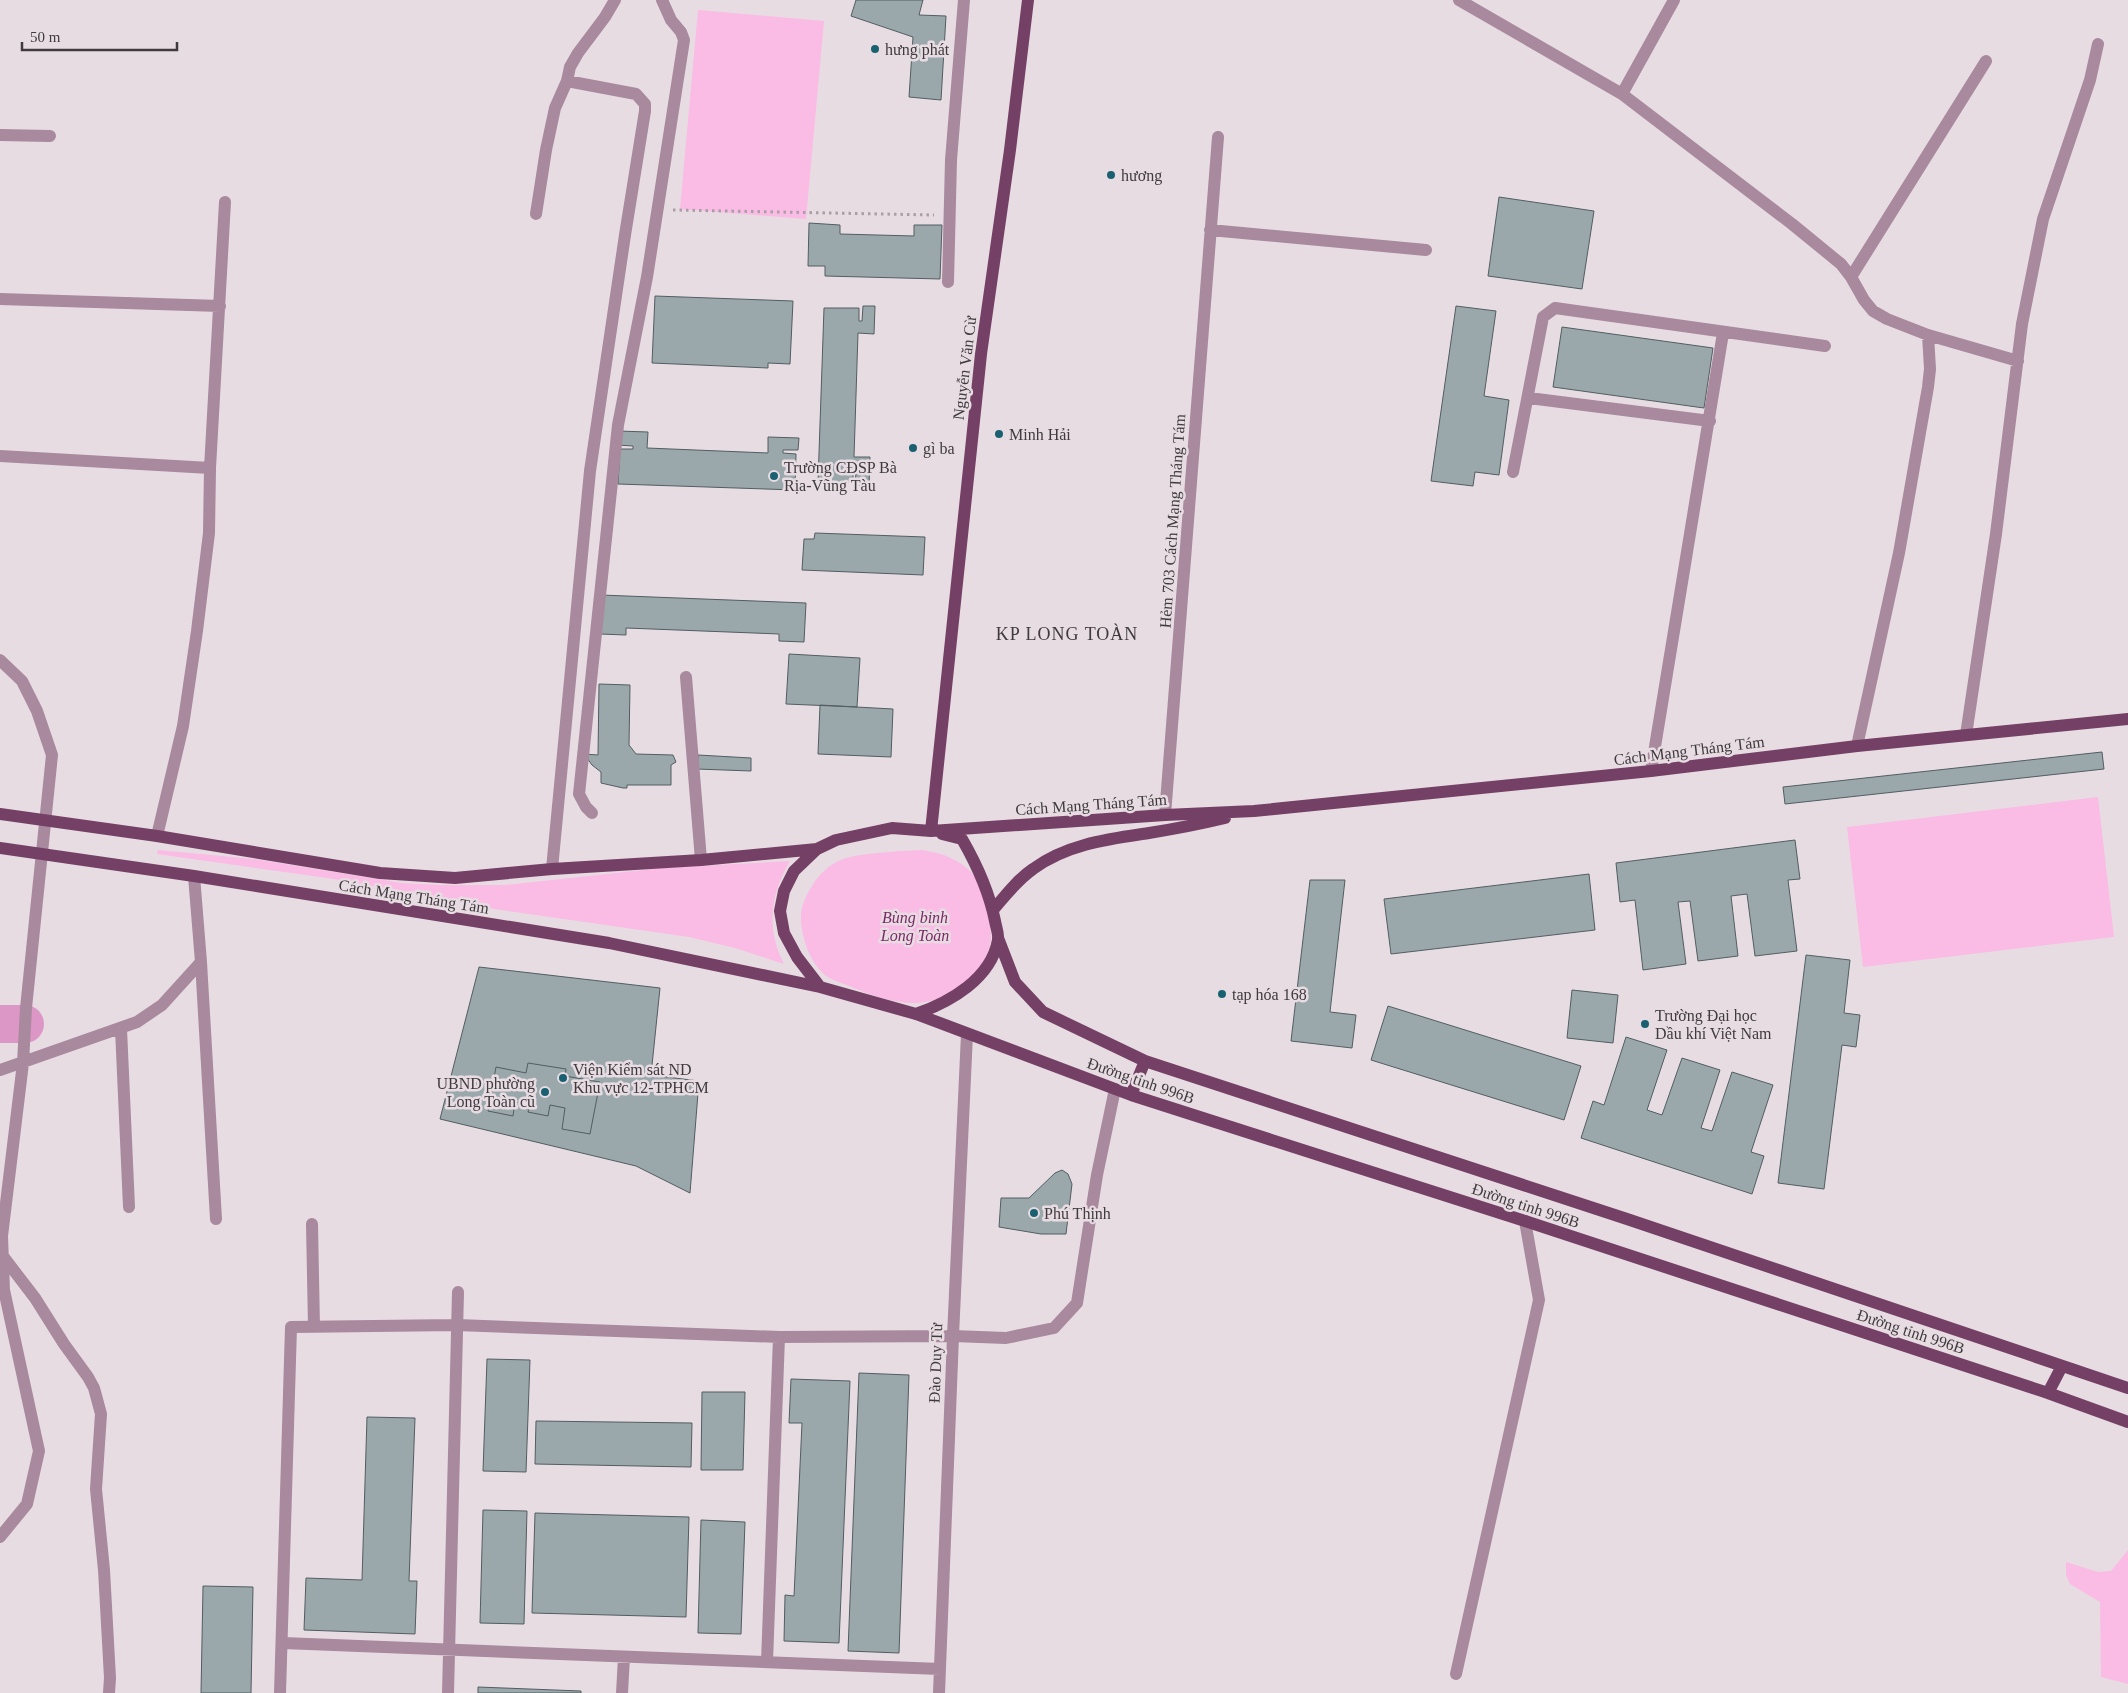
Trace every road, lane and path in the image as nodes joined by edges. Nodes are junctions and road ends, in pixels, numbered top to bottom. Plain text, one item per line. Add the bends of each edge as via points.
1 (615, 0) edge
2 (662, 0) edge
3 (964, 0) edge
4 (1028, 0) edge
5 (1459, 0) edge
6 (1674, 0) edge
7 (2098, 44) dead end
8 (1986, 61) dead end
9 (567, 81) junction
10 (1622, 94) junction
11 (0, 135) edge
12 (50, 136) dead end
13 (1218, 137) dead end
14 (225, 202) dead end
15 (657, 210) junction
16 (536, 214) dead end
17 (951, 216) junction
18 (1210, 230) junction
19 (1426, 250) dead end
20 (1851, 277) junction
21 (948, 282) dead end
22 (0, 299) edge
23 (220, 306) junction
24 (1723, 333) junction
25 (1928, 334) junction
26 (1826, 346) dead end
27 (2018, 361) junction
28 (1529, 398) junction
29 (1710, 422) junction
30 (0, 456) edge
31 (210, 468) junction
32 (1513, 472) dead end
33 (0, 660) edge
34 (686, 676) dead end
35 (2128, 719) edge
36 (1966, 735) junction
37 (1857, 746) junction
38 (1651, 771) junction
39 (1254, 811) junction
40 (592, 813) dead end
41 (0, 814) edge
42 (1165, 815) junction
43 (930, 831) junction
44 (158, 836) junction
45 (0, 848) edge
46 (816, 849) junction
47 (701, 860) junction
48 (552, 869) junction
49 (194, 876) junction
50 (993, 910) junction
51 (998, 938) junction
52 (201, 962) junction
53 (820, 987) junction
54 (916, 1014) junction
55 (121, 1029) junction
56 (967, 1034) junction
57 (1145, 1061) junction
58 (23, 1063) junction
59 (0, 1070) edge
60 (1115, 1089) junction
61 (1131, 1095) junction
62 (129, 1207) dead end
63 (216, 1219) dead end
64 (1525, 1221) junction
65 (312, 1224) dead end
66 (2, 1255) junction
67 (458, 1292) dead end
68 (457, 1325) junction
69 (314, 1327) junction
70 (953, 1336) junction
71 (779, 1337) junction
72 (2062, 1366) junction
73 (2128, 1388) edge
74 (2048, 1393) junction
75 (2128, 1422) edge
76 (0, 1538) edge
77 (283, 1642) junction
78 (450, 1650) junction
79 (624, 1657) junction
80 (767, 1662) junction
81 (940, 1669) junction
82 (1456, 1674) dead end
83 (109, 1693) edge
84 (280, 1693) edge
85 (448, 1693) edge
86 (622, 1693) edge
87 (939, 1693) edge

1 - 9 street via 570,66
2 - 15 street via 684,40
3 - 17 street via 951,160
4 - 43 main road, Nguyễn Văn Cừ via 981,354
5 - 10 street
6 - 10 street
7 - 27 street via 2090,80 2043,219
8 - 20 street
9 - 16 street via 555,108
9 - 48 street via 636,94 646,111 591,462
10 - 20 street via 1792,224 1841,264
11 - 12 street
13 - 18 street, Hẻm 703 Cách Mạng Tháng Tám
14 - 23 street
15 - 17 path
15 - 40 street via 618,425 609,500 578,794
17 - 21 street
18 - 19 street
18 - 42 street, Hẻm 703 Cách Mạng Tháng Tám
20 - 25 street via 1873,311
22 - 23 street
23 - 31 street
24 - 26 street
24 - 28 street via 1555,308 1542,317
24 - 29 street
25 - 27 street
25 - 37 street via 1928,387 1906,514
27 - 36 street
28 - 29 street
28 - 32 street
29 - 38 street
30 - 31 street
31 - 44 street via 209,534 197,631 183,726
33 - 58 street via 22,681 37,711 52,755
34 - 47 street
35 - 36 main road, Cách Mạng Tháng Tám
36 - 37 main road, Cách Mạng Tháng Tám
37 - 38 main road, Cách Mạng Tháng Tám
38 - 39 main road, Cách Mạng Tháng Tám
39 - 42 main road, Cách Mạng Tháng Tám
39 - 50 main road, Cách Mạng Tháng Tám via 1179,828 1091,842 1059,853 1033,869
41 - 44 main road, Cách Mạng Tháng Tám
42 - 43 main road, Cách Mạng Tháng Tám
43 - 46 main road via 892,828 836,840
43 - 50 main road via 962,839 987,888
44 - 48 main road, Cách Mạng Tháng Tám via 380,873 455,878
45 - 49 main road, Cách Mạng Tháng Tám
46 - 47 main road, Cách Mạng Tháng Tám
46 - 53 main road via 794,871 784,891 780,911 784,933
47 - 48 main road, Cách Mạng Tháng Tám
49 - 52 street
49 - 53 main road, Cách Mạng Tháng Tám via 609,943
50 - 51 main road
51 - 54 main road via 993,956 982,973 962,992 940,1006
51 - 57 main road, Đường tỉnh 996B via 1015,982 1043,1012
52 - 55 street via 162,1005
52 - 63 street
53 - 54 main road
54 - 56 main road, Đường tỉnh 996B
55 - 58 street
55 - 62 street
56 - 60 main road, Đường tỉnh 996B
56 - 70 street, Đào Duy Từ
57 - 61 main road
57 - 72 main road, Đường tỉnh 996B via 1637,1222
58 - 59 street
58 - 66 street
60 - 61 main road, Đường tỉnh 996B
60 - 70 street via 1097,1175 1077,1303 1054,1328 1006,1338
61 - 64 main road, Đường tỉnh 996B
64 - 74 main road, Đường tỉnh 996B
64 - 82 street via 1539,1300
65 - 69 street
66 - 76 street via 4,1290 38,1451 27,1504
66 - 83 street via 88,1377 102,1414 96,1489 104,1570
67 - 68 street
68 - 69 street
68 - 71 street
68 - 78 street
69 - 77 street via 291,1327
70 - 71 street
70 - 81 street, Đào Duy Từ
71 - 80 street
72 - 73 main road, Đường tỉnh 996B
72 - 74 main road
74 - 75 main road, Đường tỉnh 996B
77 - 78 street
77 - 84 street
78 - 79 street
78 - 85 street
79 - 80 street
79 - 86 street
80 - 81 street
81 - 87 street, Đào Duy Từ

